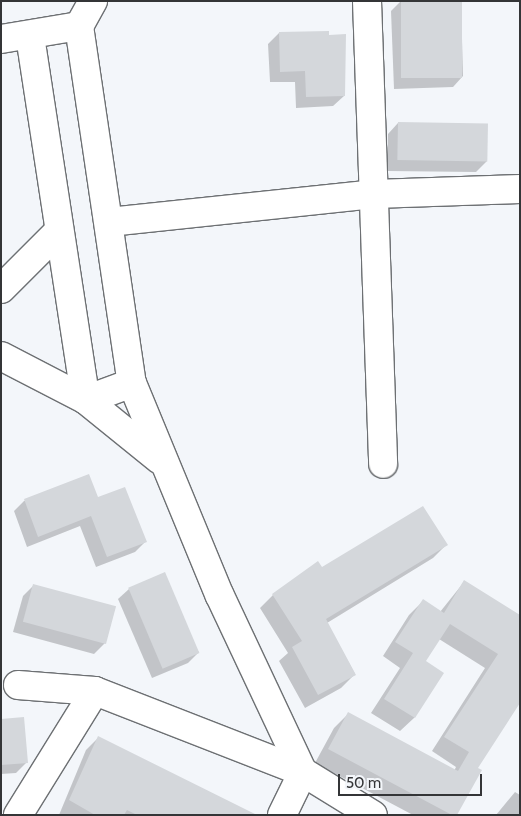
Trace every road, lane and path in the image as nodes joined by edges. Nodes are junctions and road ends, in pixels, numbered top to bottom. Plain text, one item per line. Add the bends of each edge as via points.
1 (93, 1) edge
2 (367, 1) edge
3 (79, 26) junction
4 (30, 36) junction
5 (1, 39) edge
6 (520, 189) edge
7 (374, 194) junction
8 (109, 222) junction
9 (59, 231) junction
10 (1, 289) edge
11 (1, 356) edge
12 (132, 383) junction
13 (86, 400) junction
14 (162, 461) junction
15 (383, 464) dead end
16 (18, 686) dead end
17 (94, 691) junction
18 (303, 772) junction
19 (18, 815) edge
20 (282, 815) edge
21 (373, 815) edge

1 - 3 street
2 - 7 street
3 - 4 street
3 - 8 street
4 - 5 street
4 - 9 street
6 - 7 street
7 - 8 street
7 - 15 street
8 - 12 street
9 - 10 street
9 - 13 street
11 - 13 street
12 - 13 street
12 - 14 street
13 - 14 street
14 - 18 street
16 - 17 street
17 - 18 street
17 - 19 street
18 - 20 street
18 - 21 street

